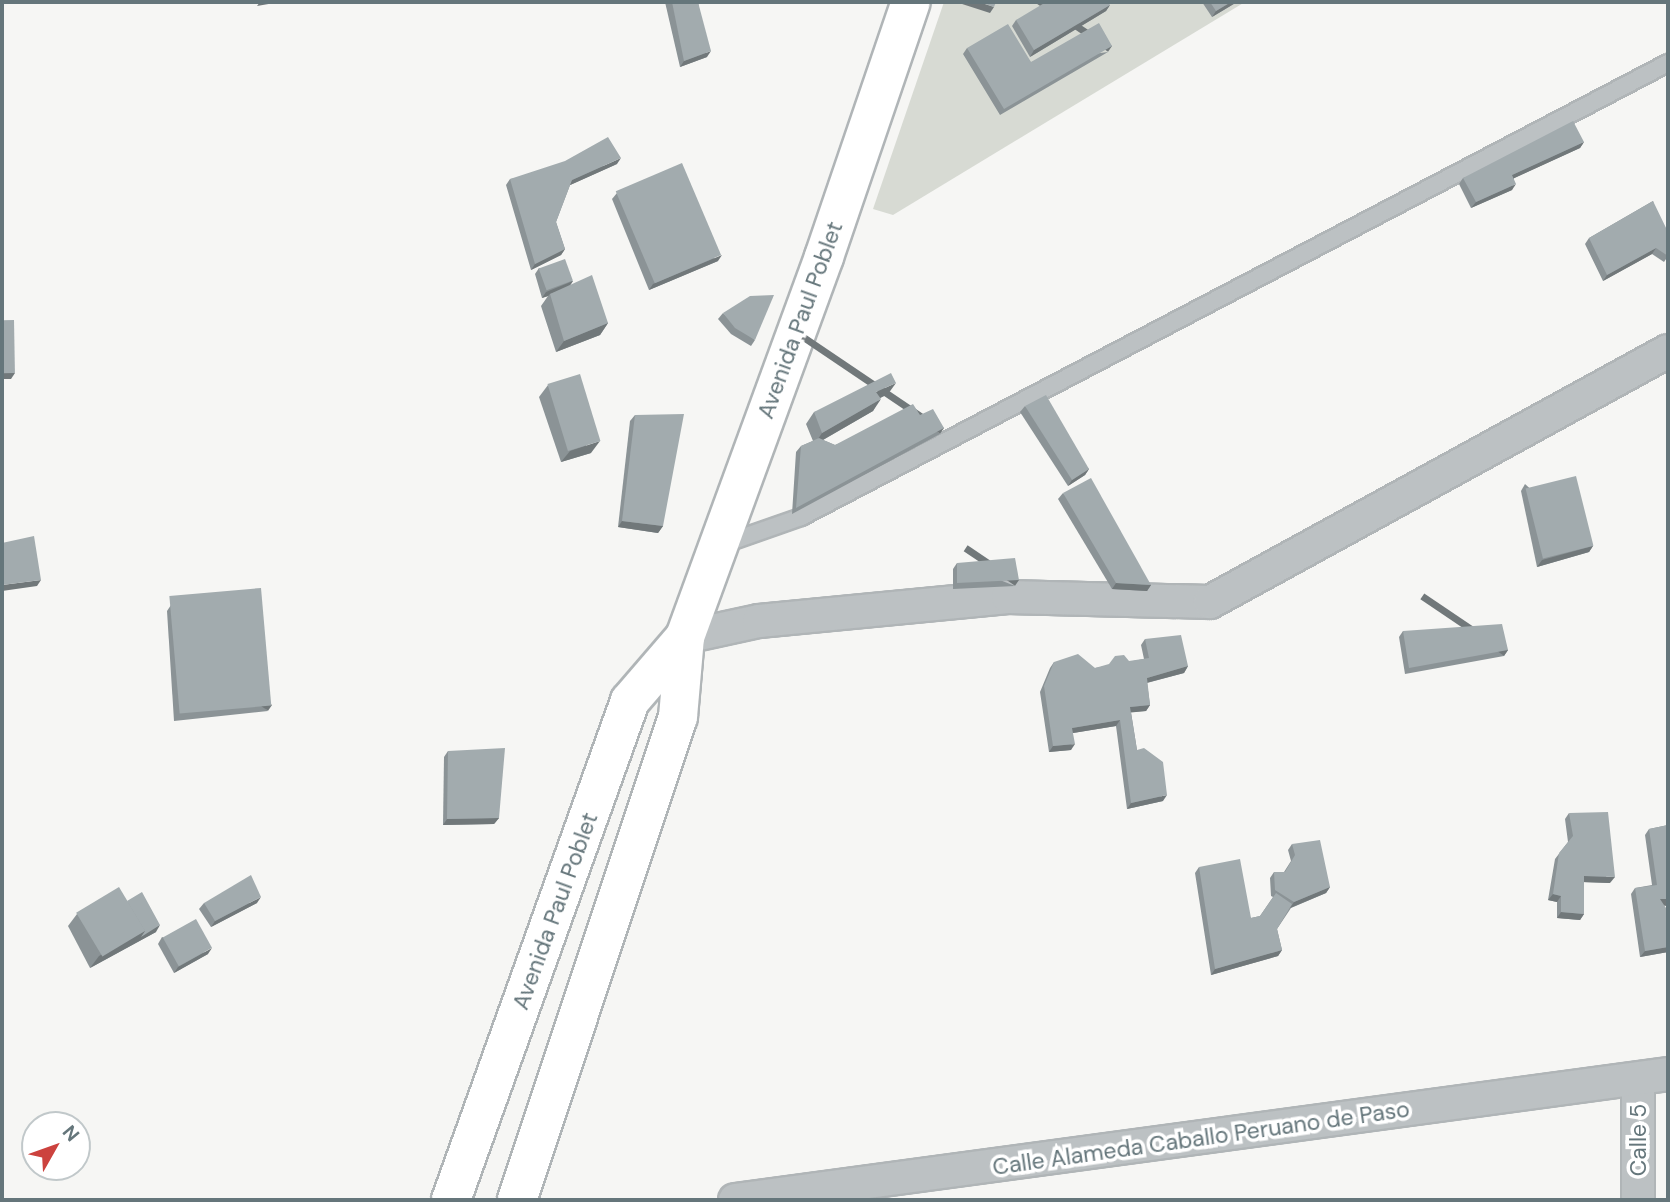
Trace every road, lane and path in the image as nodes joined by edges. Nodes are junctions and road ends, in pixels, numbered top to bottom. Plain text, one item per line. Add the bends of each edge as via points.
1 (911, 2) edge
2 (1668, 63) edge
3 (1668, 351) edge
4 (719, 546) junction
5 (685, 637) junction
6 (1653, 1077) edge
7 (451, 1200) edge
8 (517, 1200) edge
9 (735, 1200) edge
10 (1638, 1200) edge

1 - 4 main road, Avenida Paul Poblet
2 - 4 lane via 801,517
3 - 5 street via 1210,602 1008,597 759,621
4 - 5 main road, Avenida Paul Poblet
5 - 7 main road, Avenida Paul Poblet via 630,701
5 - 8 main road, Avenida Paul Poblet via 678,717
6 - 9 street, Calle Alameda Caballo Peruano de Paso
6 - 10 street, Calle 5

